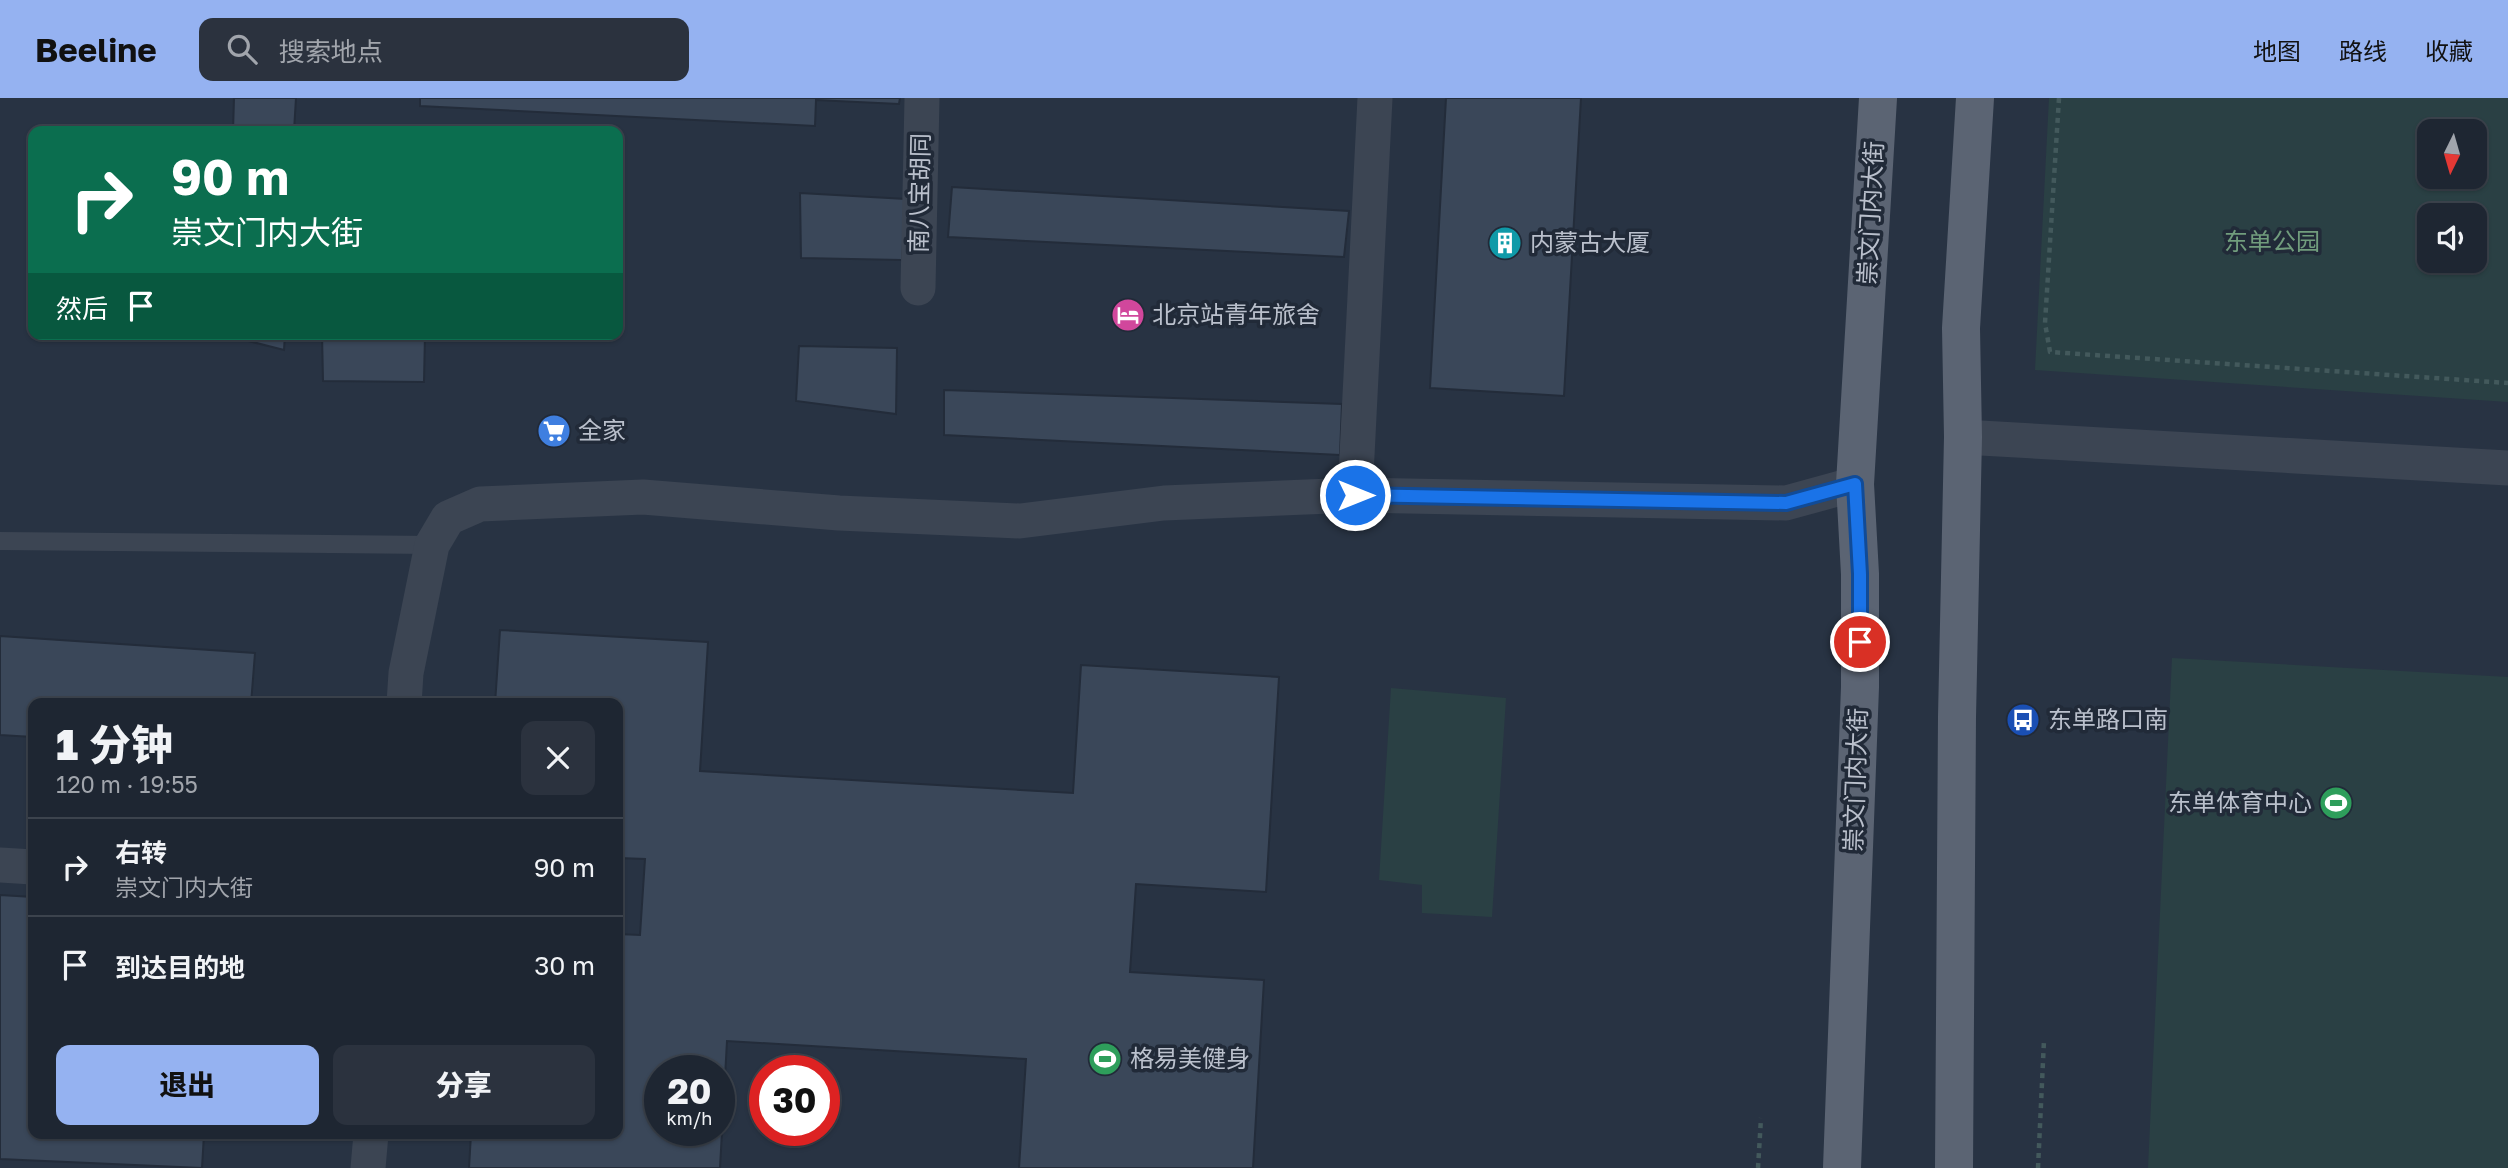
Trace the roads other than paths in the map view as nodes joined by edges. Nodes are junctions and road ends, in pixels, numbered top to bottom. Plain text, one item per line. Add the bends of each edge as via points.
1 (922, 98) edge
2 (1375, 98) edge
3 (1878, 98) edge
4 (1975, 98) edge
5 (918, 288) dead end
6 (1963, 437) junction
7 (2508, 468) edge
8 (1855, 484) junction
9 (1355, 495) junction
10 (0, 541) edge
11 (432, 545) junction
12 (404, 698) edge
13 (0, 865) edge
14 (28, 867) edge
15 (371, 1139) edge
16 (368, 1168) edge
17 (1842, 1168) edge
18 (1954, 1168) edge

1 - 5 street, 南八宝胡同
2 - 9 street
3 - 8 main road, 崇文门内大街
4 - 6 main road via 1961,328
6 - 7 street
6 - 18 main road
8 - 9 street via 1786,503
8 - 17 main road, 崇文门内大街 via 1860,687
9 - 11 street via 1164,503 1020,521 839,513 643,497 481,504 448,518
10 - 11 lane
11 - 12 street
13 - 14 street
15 - 16 street

